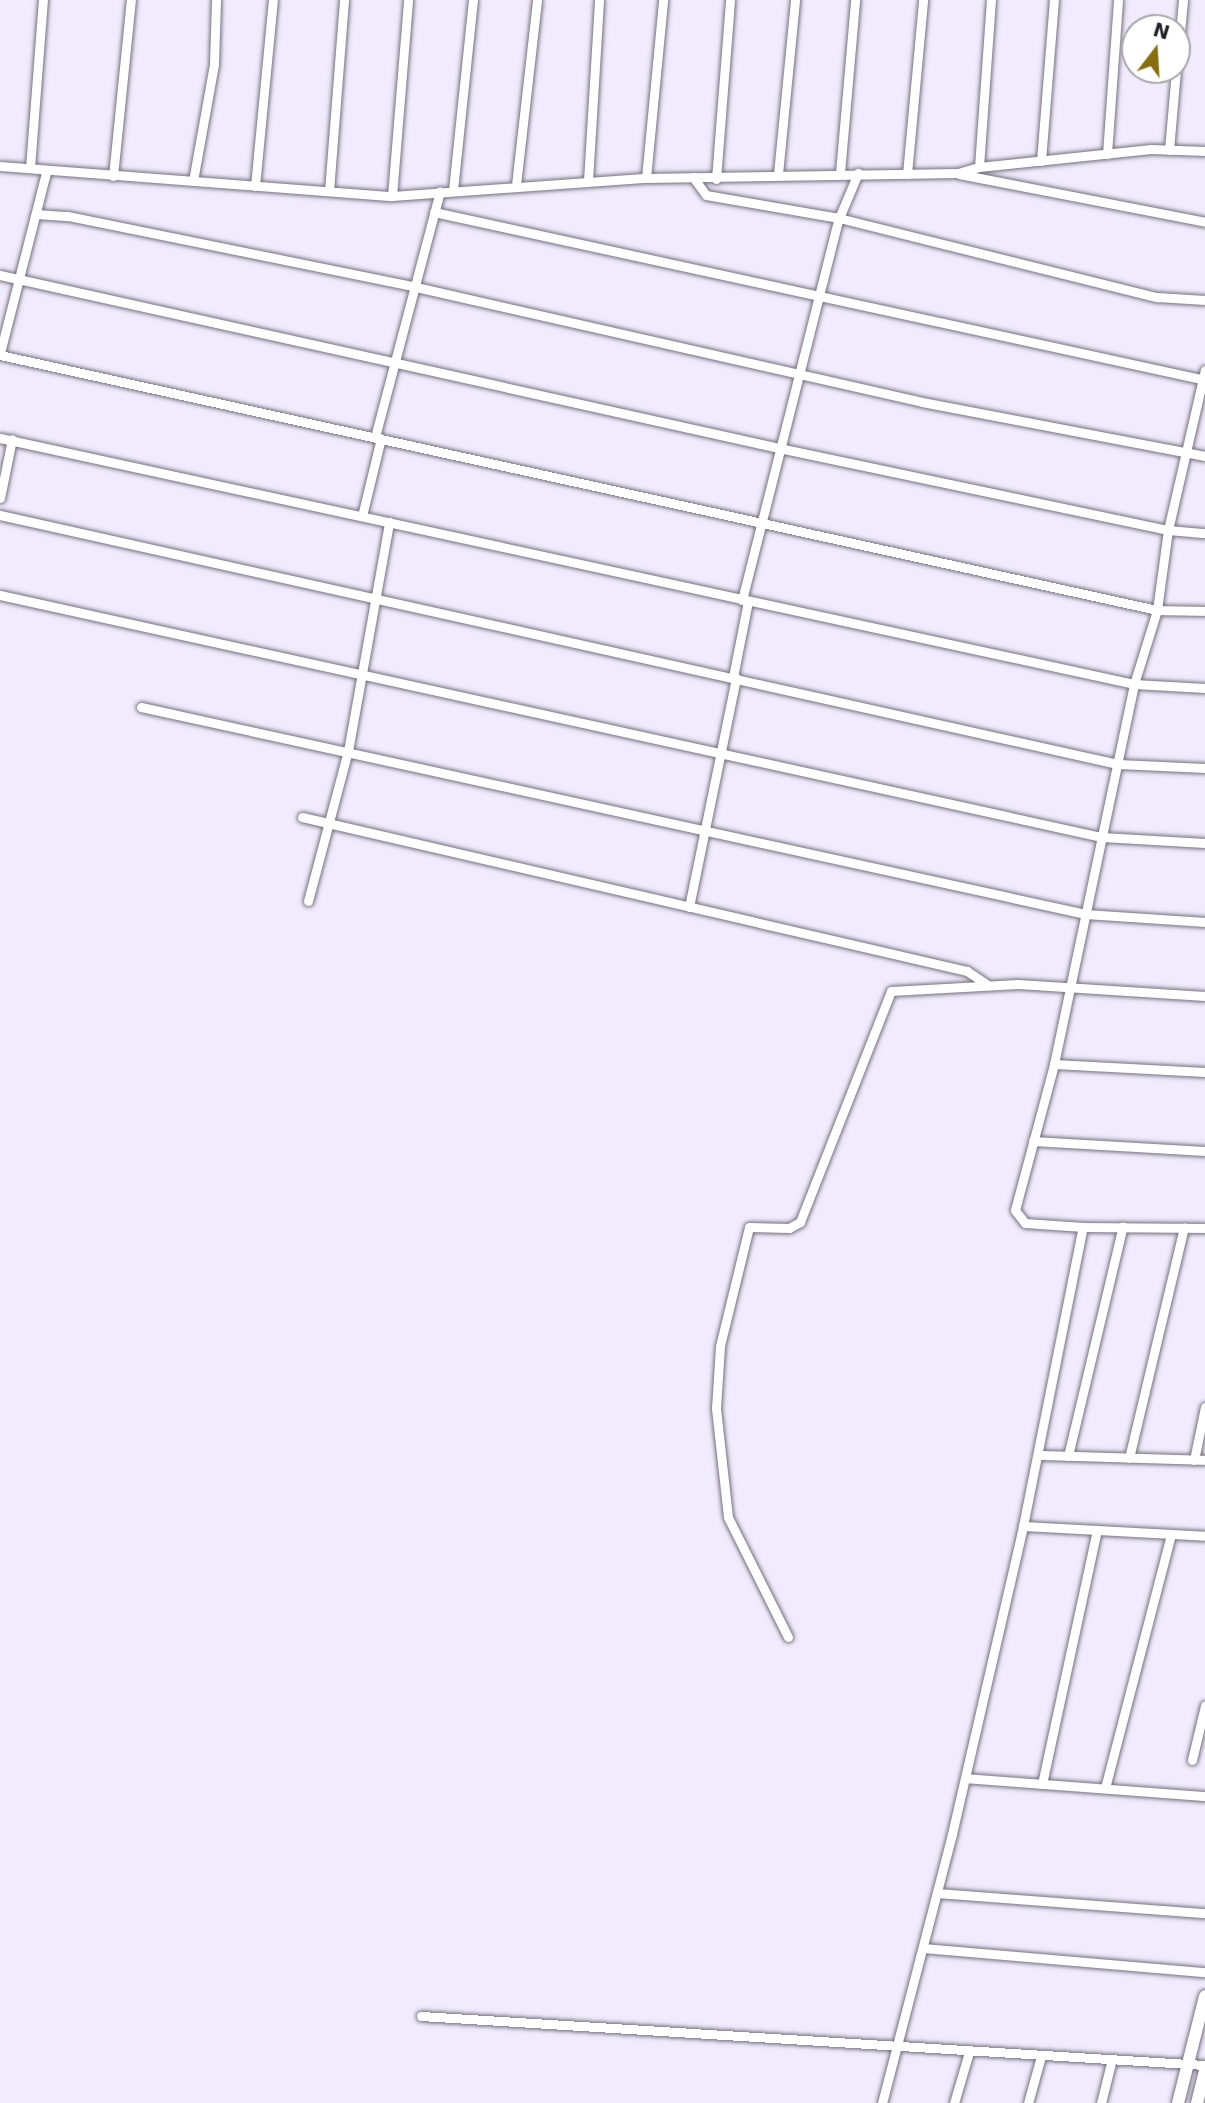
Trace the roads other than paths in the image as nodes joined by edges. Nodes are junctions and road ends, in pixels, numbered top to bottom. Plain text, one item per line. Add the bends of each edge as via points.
1 (43, 0) edge
2 (131, 0) edge
3 (216, 0) edge
4 (273, 0) edge
5 (344, 0) edge
6 (408, 0) edge
7 (472, 0) edge
8 (537, 0) edge
9 (599, 0) edge
10 (663, 0) edge
11 (730, 0) edge
12 (795, 0) edge
13 (855, 0) edge
14 (923, 0) edge
15 (991, 0) edge
16 (1054, 0) edge
17 (1118, 0) edge
18 (1176, 84) edge
19 (1169, 150) junction
20 (1205, 151) edge
21 (1107, 154) junction
22 (1041, 161) junction
23 (0, 166) edge
24 (979, 167) junction
25 (30, 168) junction
26 (46, 173) junction
27 (840, 173) junction
28 (858, 173) junction
29 (958, 173) junction
30 (778, 174) junction
31 (907, 174) junction
32 (113, 176) junction
33 (693, 177) junction
34 (646, 178) junction
35 (716, 178) junction
36 (193, 181) junction
37 (588, 181) junction
38 (516, 185) junction
39 (256, 186) junction
40 (453, 190) junction
41 (328, 191) junction
42 (440, 191) junction
43 (393, 195) junction
44 (434, 212) junction
45 (36, 214) junction
46 (839, 218) junction
47 (1205, 222) edge
48 (0, 275) edge
49 (17, 279) junction
50 (416, 287) junction
51 (819, 295) junction
52 (1205, 300) edge
53 (0, 354) edge
54 (396, 364) junction
55 (799, 371) junction
56 (1204, 377) edge
57 (0, 438) edge
58 (378, 438) junction
59 (12, 439) junction
60 (779, 448) junction
61 (1185, 455) junction
62 (1205, 457) edge
63 (0, 498) edge
64 (0, 515) edge
65 (362, 516) junction
66 (390, 522) junction
67 (759, 523) junction
68 (1168, 530) junction
69 (1205, 533) edge
70 (0, 595) edge
71 (374, 596) junction
72 (745, 600) junction
73 (1157, 610) junction
74 (1205, 611) edge
75 (361, 675) junction
76 (734, 678) junction
77 (1134, 684) junction
78 (1205, 688) edge
79 (141, 707) dead end
80 (348, 751) junction
81 (722, 754) junction
82 (1118, 764) junction
83 (1205, 768) edge
84 (302, 817) dead end
85 (330, 823) junction
86 (703, 831) junction
87 (1102, 836) junction
88 (1205, 843) edge
89 (308, 901) dead end
90 (689, 907) junction
91 (1086, 914) junction
92 (1205, 922) edge
93 (988, 985) junction
94 (1069, 988) junction
95 (1205, 996) edge
96 (1054, 1064) junction
97 (1205, 1072) edge
98 (1033, 1141) junction
99 (1205, 1151) edge
100 (1122, 1226) junction
101 (1083, 1227) junction
102 (1184, 1227) junction
103 (1205, 1228) edge
104 (1205, 1408) edge
105 (1038, 1455) junction
106 (1069, 1456) junction
107 (1129, 1458) junction
108 (1194, 1460) junction
109 (1205, 1460) edge
110 (1023, 1526) junction
111 (1097, 1530) junction
112 (1171, 1534) junction
113 (1205, 1536) edge
114 (788, 1637) dead end
115 (1205, 1706) edge
116 (1192, 1760) dead end
117 (965, 1777) junction
118 (1042, 1784) junction
119 (1105, 1788) junction
120 (1205, 1796) edge
121 (937, 1894) junction
122 (1205, 1913) edge
123 (923, 1948) junction
124 (1205, 1972) edge
125 (1205, 1996) edge
126 (421, 2017) dead end
127 (897, 2048) junction
128 (969, 2052) junction
129 (1041, 2056) junction
130 (1112, 2059) junction
131 (1188, 2063) junction
132 (1205, 2065) edge
133 (1205, 2071) edge
134 (882, 2103) edge
135 (954, 2103) edge
136 (1028, 2103) edge
137 (1101, 2103) edge
138 (1178, 2103) edge
139 (1197, 2103) edge

1 - 25 street
2 - 32 street
3 - 36 street via 214,64
4 - 39 street
5 - 41 street
6 - 43 street
7 - 40 street
8 - 38 street
9 - 37 street
10 - 34 street
11 - 35 street
12 - 30 street
13 - 27 street
14 - 31 street
15 - 24 street
16 - 22 street
17 - 21 street
18 - 19 street
19 - 20 street
19 - 21 street
21 - 22 street
22 - 24 street
23 - 25 street
24 - 29 street
25 - 26 street
26 - 32 street
26 - 45 street
27 - 28 street
27 - 30 street
28 - 31 street
28 - 46 street
29 - 31 street
29 - 47 street
30 - 35 street
32 - 36 street
33 - 34 street
33 - 35 street
33 - 46 street via 706,195
34 - 37 street
36 - 39 street
37 - 38 street
38 - 40 street
39 - 41 street
40 - 42 street
41 - 43 street
42 - 43 street
42 - 44 street
44 - 50 street
44 - 51 street
45 - 49 street
45 - 50 street via 68,216
46 - 51 street
46 - 52 street via 1157,297
48 - 49 street
49 - 53 street
49 - 54 street
50 - 54 street
50 - 55 street
51 - 55 street
51 - 56 street
53 - 58 street
54 - 58 street
54 - 60 street
55 - 60 street
55 - 61 street via 922,402
56 - 61 street
57 - 59 street
58 - 65 street
58 - 67 street
59 - 63 street
59 - 65 street
60 - 67 street
60 - 68 street
61 - 62 street
61 - 68 street
64 - 71 street
65 - 66 street
66 - 71 street
66 - 72 street
67 - 72 street
67 - 73 street
68 - 69 street
68 - 73 street
70 - 75 street
71 - 75 street
71 - 76 street
72 - 76 street
72 - 77 street
73 - 74 street
73 - 77 street
75 - 80 street
75 - 81 street
76 - 81 street
76 - 82 street
77 - 78 street
77 - 82 street
79 - 80 street
80 - 85 street
80 - 86 street
81 - 86 street
81 - 87 street
82 - 83 street
82 - 87 street
84 - 85 street
85 - 89 street
85 - 90 street
86 - 90 street
86 - 91 street
87 - 88 street
87 - 91 street
90 - 93 street via 967,971
91 - 92 street
91 - 94 street
93 - 94 street
93 - 114 street via 891,991 800,1222 789,1228 749,1227 716,1375 723,1490 728,1517
94 - 95 street
94 - 96 street
96 - 97 street
96 - 98 street
98 - 99 street
98 - 101 street via 1015,1210 1017,1219
100 - 101 street
100 - 102 street
100 - 106 street
101 - 105 street
102 - 103 street
102 - 107 street
104 - 108 street
105 - 106 street
105 - 110 street
106 - 107 street
107 - 108 street
108 - 109 street
110 - 111 street
110 - 117 street
111 - 112 street
111 - 118 street
112 - 113 street
112 - 119 street
115 - 116 street
117 - 118 street
117 - 121 street
118 - 119 street
119 - 120 street
121 - 122 street
121 - 123 street
123 - 124 street
123 - 127 street
125 - 131 main road
126 - 127 street
127 - 128 street
127 - 134 street
128 - 129 street
128 - 135 street
129 - 130 street
129 - 136 street
130 - 131 street
130 - 137 street
131 - 132 street
131 - 138 main road
133 - 139 main road

